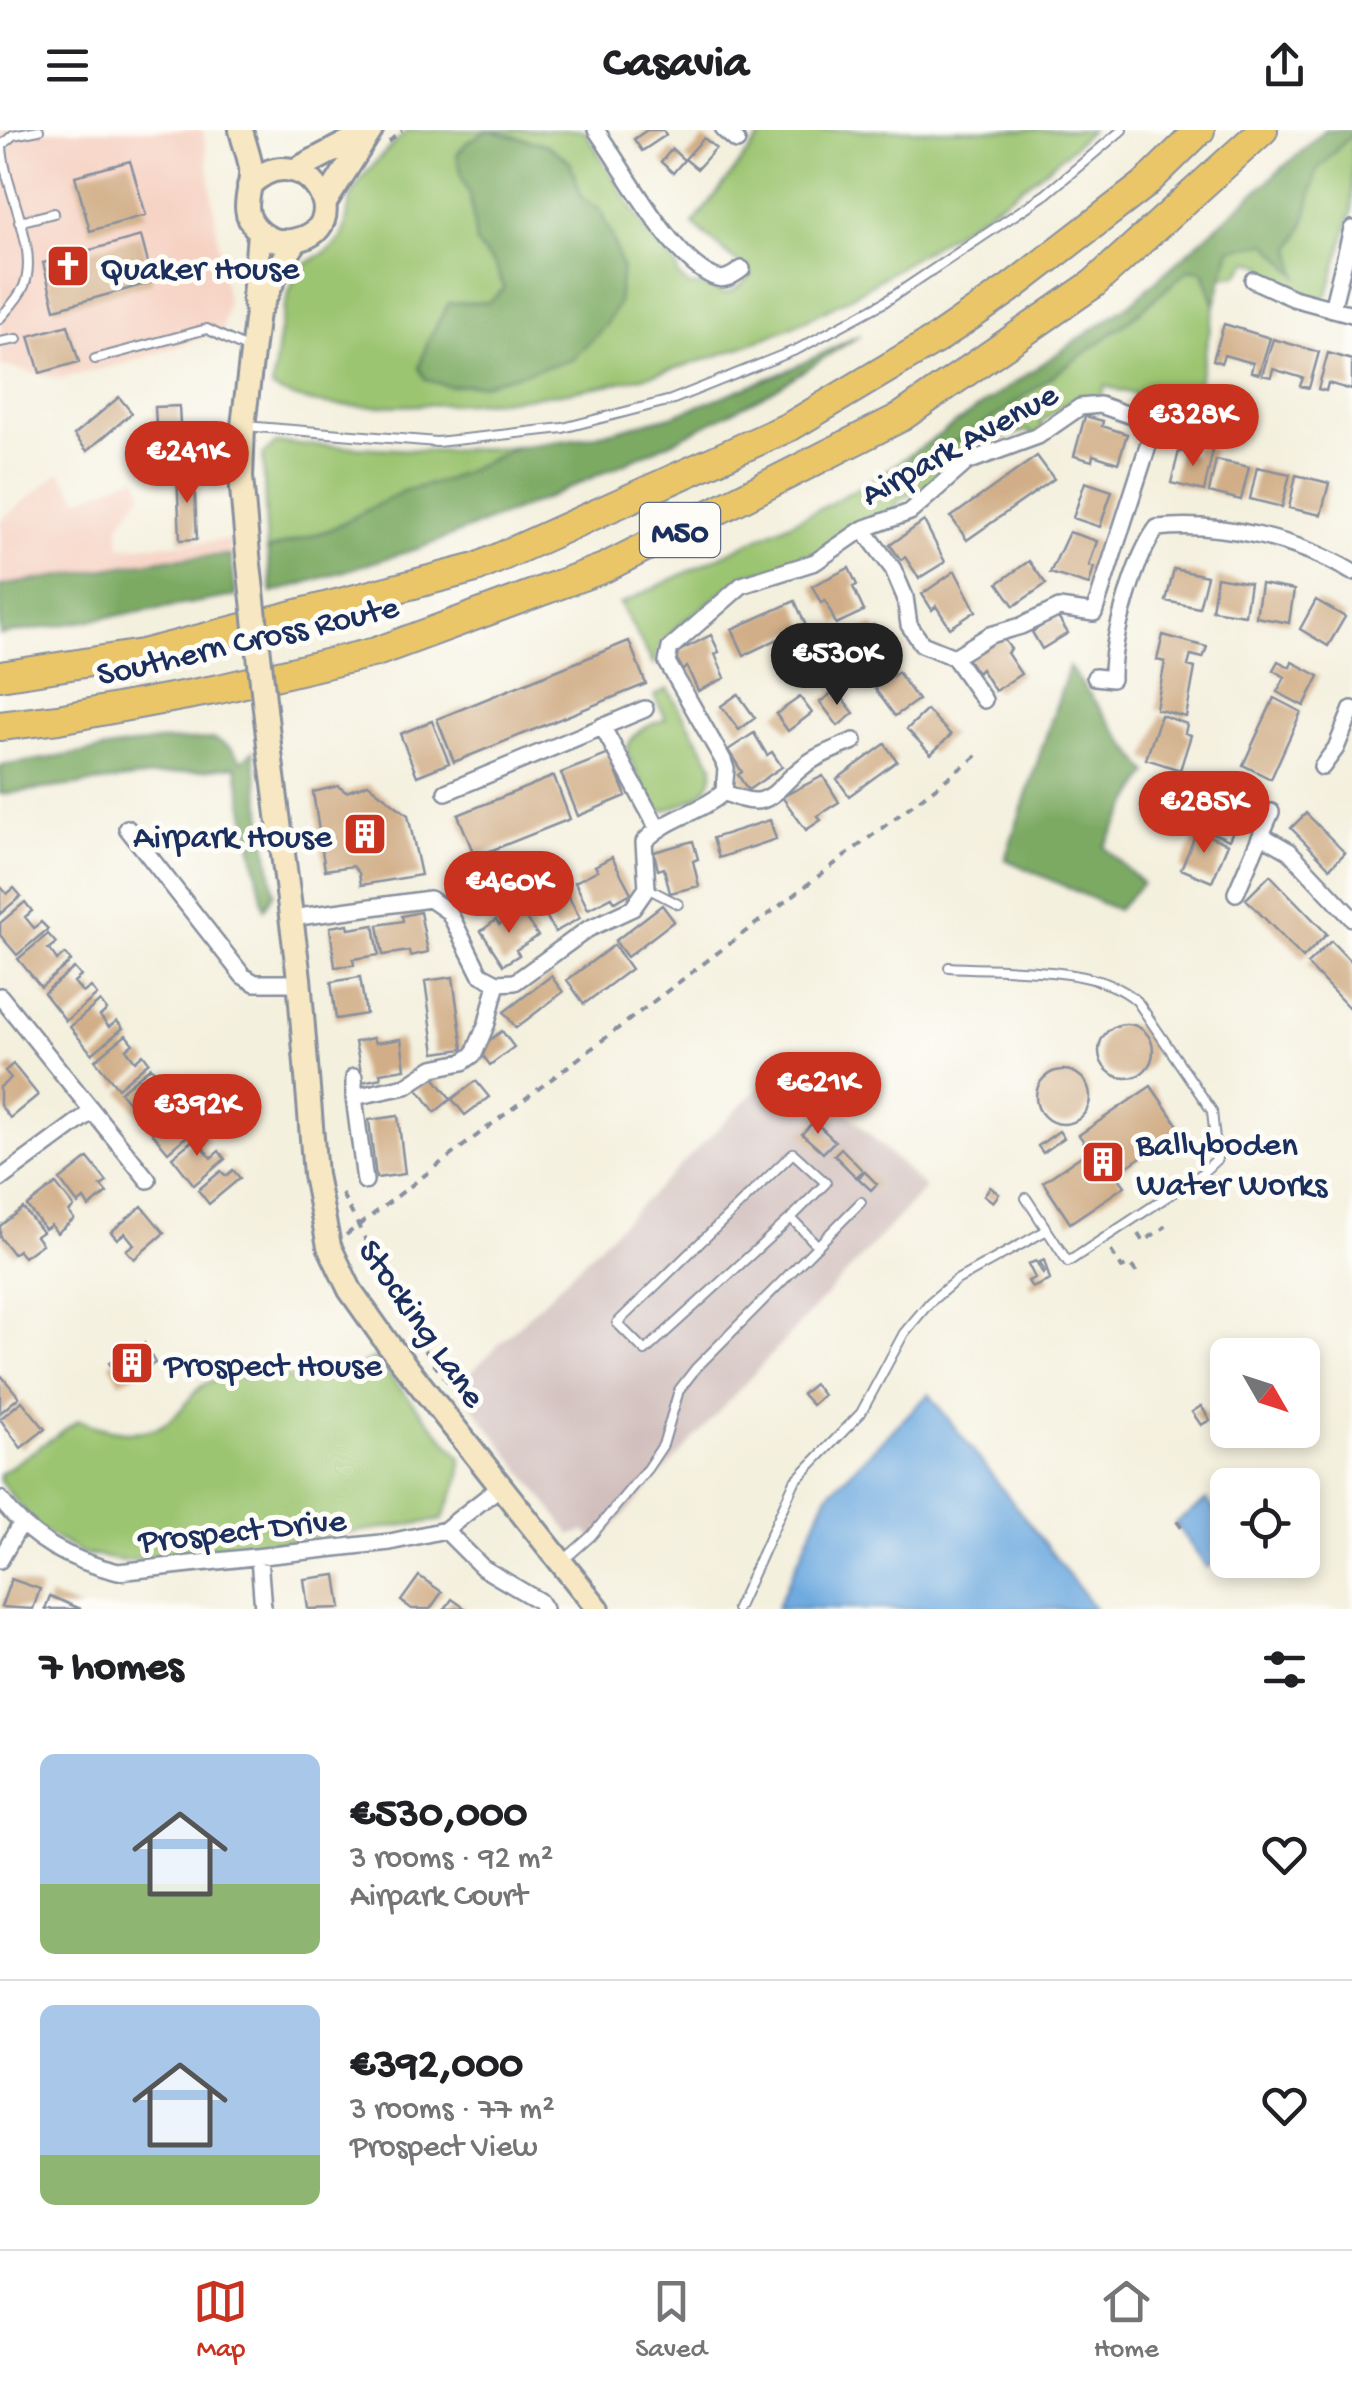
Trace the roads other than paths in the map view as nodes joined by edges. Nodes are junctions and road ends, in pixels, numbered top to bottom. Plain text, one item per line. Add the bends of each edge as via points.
1 (39, 130) edge
2 (245, 130) edge
3 (596, 130) edge
4 (724, 130) edge
5 (1122, 130) edge
6 (1200, 130) edge
7 (1263, 130) edge
8 (370, 131) edge
9 (738, 140) dead end
10 (1, 144) edge
11 (296, 164) junction
12 (249, 186) junction
13 (326, 201) junction
14 (54, 213) dead end
15 (19, 222) junction
16 (1352, 229) edge
17 (259, 232) junction
18 (296, 241) junction
19 (742, 269) dead end
20 (1253, 280) dead end
21 (1332, 309) junction
22 (257, 312) junction
23 (1352, 314) edge
24 (0, 318) edge
25 (17, 339) dead end
26 (0, 342) edge
27 (252, 351) junction
28 (95, 359) dead end
29 (243, 426) junction
30 (863, 530) junction
31 (1352, 572) edge
32 (954, 657) junction
33 (0, 676) edge
34 (1095, 677) dead end
35 (984, 700) dead end
36 (645, 709) dead end
37 (1352, 709) edge
38 (0, 726) edge
39 (602, 726) junction
40 (854, 742) dead end
41 (1322, 767) dead end
42 (446, 792) dead end
43 (724, 792) junction
44 (1271, 812) dead end
45 (657, 827) junction
46 (127, 828) dead end
47 (1261, 836) junction
48 (647, 888) junction
49 (1236, 893) dead end
50 (678, 904) dead end
51 (291, 918) junction
52 (1352, 918) edge
53 (950, 967) dead end
54 (497, 983) junction
55 (299, 984) junction
56 (0, 996) edge
57 (354, 1077) dead end
58 (354, 1097) junction
59 (91, 1112) junction
60 (0, 1180) edge
61 (148, 1180) dead end
62 (365, 1181) dead end
63 (1026, 1198) dead end
64 (861, 1202) dead end
65 (791, 1218) junction
66 (1047, 1230) junction
67 (818, 1246) junction
68 (500, 1487) junction
69 (0, 1499) edge
70 (20, 1525) junction
71 (446, 1530) junction
72 (259, 1558) junction
73 (0, 1560) edge
74 (561, 1562) junction
75 (264, 1609) edge
76 (544, 1609) edge
77 (598, 1609) edge
78 (737, 1609) edge

1 - 10 lane
2 - 11 main road, Stocking Lane
2 - 12 main road, Stocking Lane
3 - 19 street via 692,272 728,278
4 - 9 street
5 - 29 lane via 1046,194 883,303 798,349 672,400 563,428 437,442
6 - 33 highway, Southern Cross Route / M50 via 1144,184 1009,290 790,426 476,568 142,654
7 - 38 highway, Southern Cross Route / M50 via 1092,284 901,417 604,568 376,652 58,720
8 - 11 main road
8 - 13 main road
10 - 15 lane
11 - 12 main road via 273,164
11 - 13 main road, Stocking Lane via 322,187
12 - 17 main road, Stocking Lane via 247,210
13 - 18 main road, Stocking Lane via 318,226
14 - 15 lane
15 - 24 lane via 28,269 24,287
16 - 21 street
17 - 18 main road
17 - 22 main road, Stocking Lane
18 - 22 main road, Stocking Lane
20 - 21 street
21 - 23 street
22 - 27 main road, Stocking Lane
25 - 26 lane
27 - 28 lane via 207,328
27 - 29 main road, Stocking Lane
29 - 51 main road, Stocking Lane, bridge via 248,555
30 - 32 street via 893,569 909,625 922,644
30 - 32 street, Airpark Avenue via 910,512 967,462 1038,436 1080,406 1156,424 1094,613 1059,608
30 - 43 street, Airpark Avenue via 815,562 742,584 670,648 672,675 723,760
31 - 34 street via 1290,542 1158,528 1111,650 1112,678
32 - 35 street
36 - 39 street
37 - 41 street
39 - 42 street
39 - 45 street
40 - 43 street via 804,765 766,800
43 - 45 street
44 - 47 street
45 - 48 street via 644,842
46 - 55 street via 242,976 255,984
47 - 49 street
47 - 52 street via 1288,851
48 - 50 lane
48 - 54 street via 633,908 588,929 515,982
51 - 54 street via 430,899 449,912 480,974
51 - 55 main road, Stocking Lane
53 - 66 lane via 1093,976 1125,990 1212,1112 1217,1159 1200,1176 1068,1262
54 - 58 street via 474,1054 406,1086
55 - 68 main road, Stocking Lane via 315,1176 329,1246 382,1336
56 - 59 street
57 - 58 street
58 - 62 street
59 - 60 street
59 - 61 street
63 - 66 lane
64 - 67 lane
65 - 65 lane via 646,1351 618,1323 793,1154 826,1183
65 - 67 lane
66 - 78 lane via 954,1282 904,1333 862,1414 795,1482
67 - 74 lane via 696,1368 679,1390 663,1445 647,1469
68 - 71 street, Prospect Drive
68 - 74 main road, Stocking Lane
69 - 70 street, Prospect Drive
70 - 72 street, Prospect Drive via 84,1564 118,1572
70 - 73 street
71 - 72 street, Prospect Drive
71 - 76 street via 483,1568
72 - 75 street
74 - 77 main road, Stocking Lane

